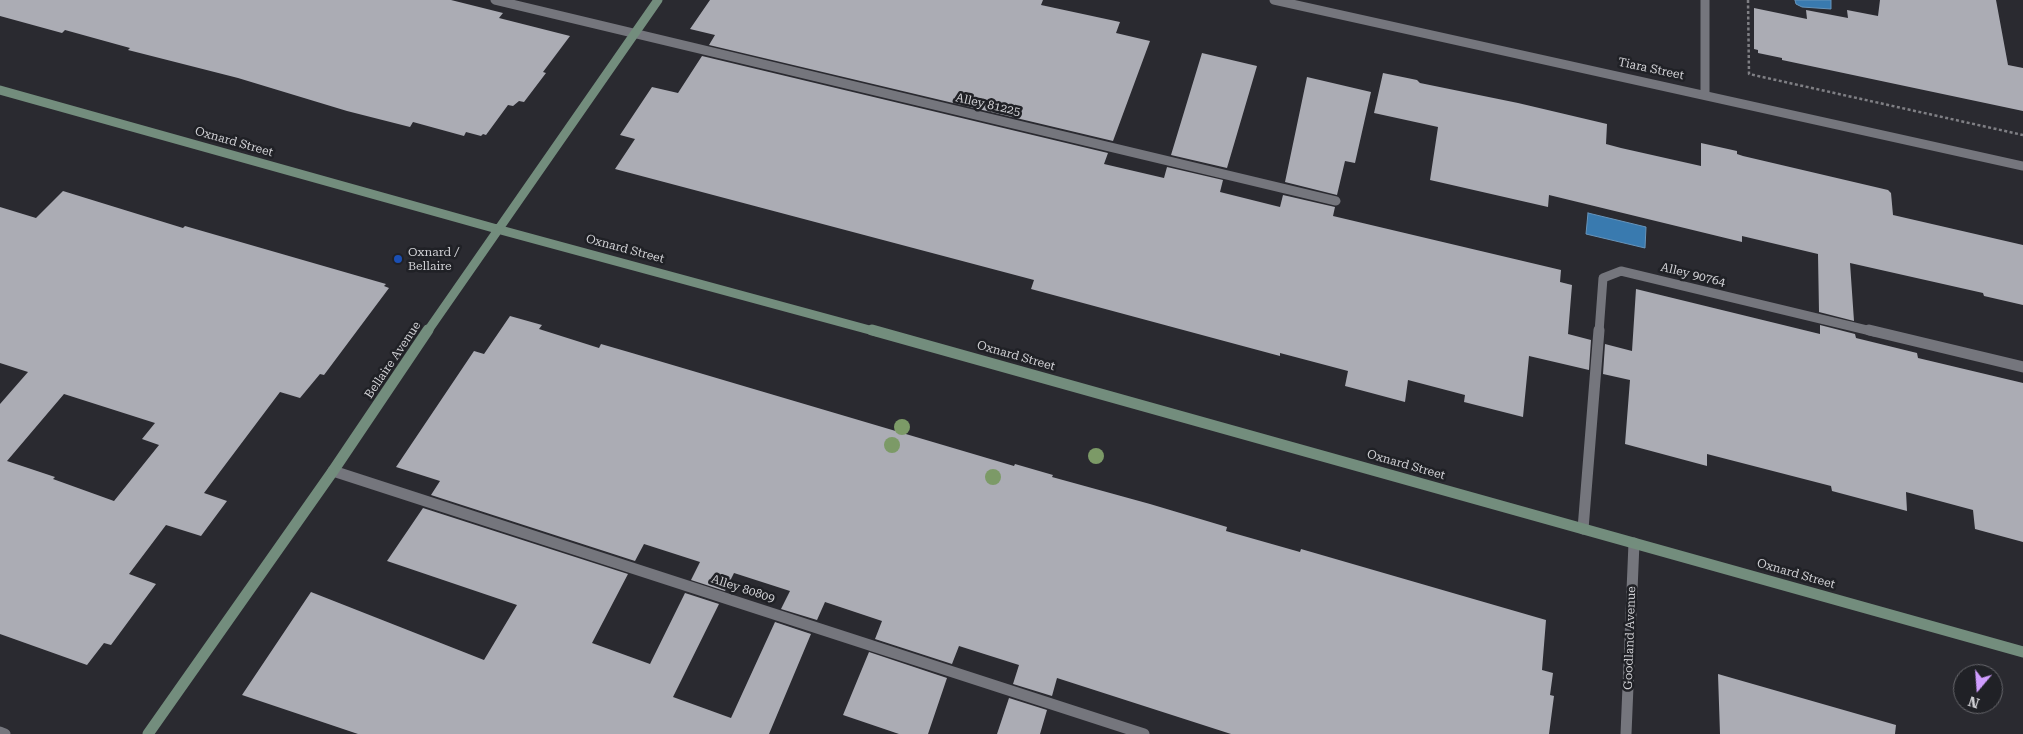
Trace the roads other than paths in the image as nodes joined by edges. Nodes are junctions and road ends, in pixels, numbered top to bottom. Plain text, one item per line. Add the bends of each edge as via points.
1 (495, 0) edge
2 (658, 0) edge
3 (1274, 0) edge
4 (1705, 0) edge
5 (635, 33) junction
6 (0, 90) edge
7 (1705, 94) junction
8 (2023, 166) edge
9 (1336, 201) dead end
10 (497, 229) junction
11 (2023, 368) edge
12 (334, 471) junction
13 (1583, 529) junction
14 (1634, 543) junction
15 (2023, 652) edge
16 (0, 732) edge
17 (5, 734) edge
18 (148, 734) edge
19 (1144, 734) edge
20 (1626, 734) edge

1 - 5 street, Alley 81225
2 - 5 main road, Bellaire Avenue
3 - 7 street, Tiara Street
4 - 7 street
5 - 9 street, Alley 81225
5 - 10 main road, Bellaire Avenue
6 - 10 main road, Oxnard Street
7 - 8 street, Tiara Street
10 - 12 main road, Bellaire Avenue
10 - 13 main road, Oxnard Street via 778,304
11 - 13 street, Alley 90764 via 1621,271 1603,278
12 - 18 main road, Bellaire Avenue
12 - 19 street, Alley 80809
13 - 14 main road, Oxnard Street
14 - 15 main road, Oxnard Street
14 - 20 street, Goodland Avenue
16 - 17 street

